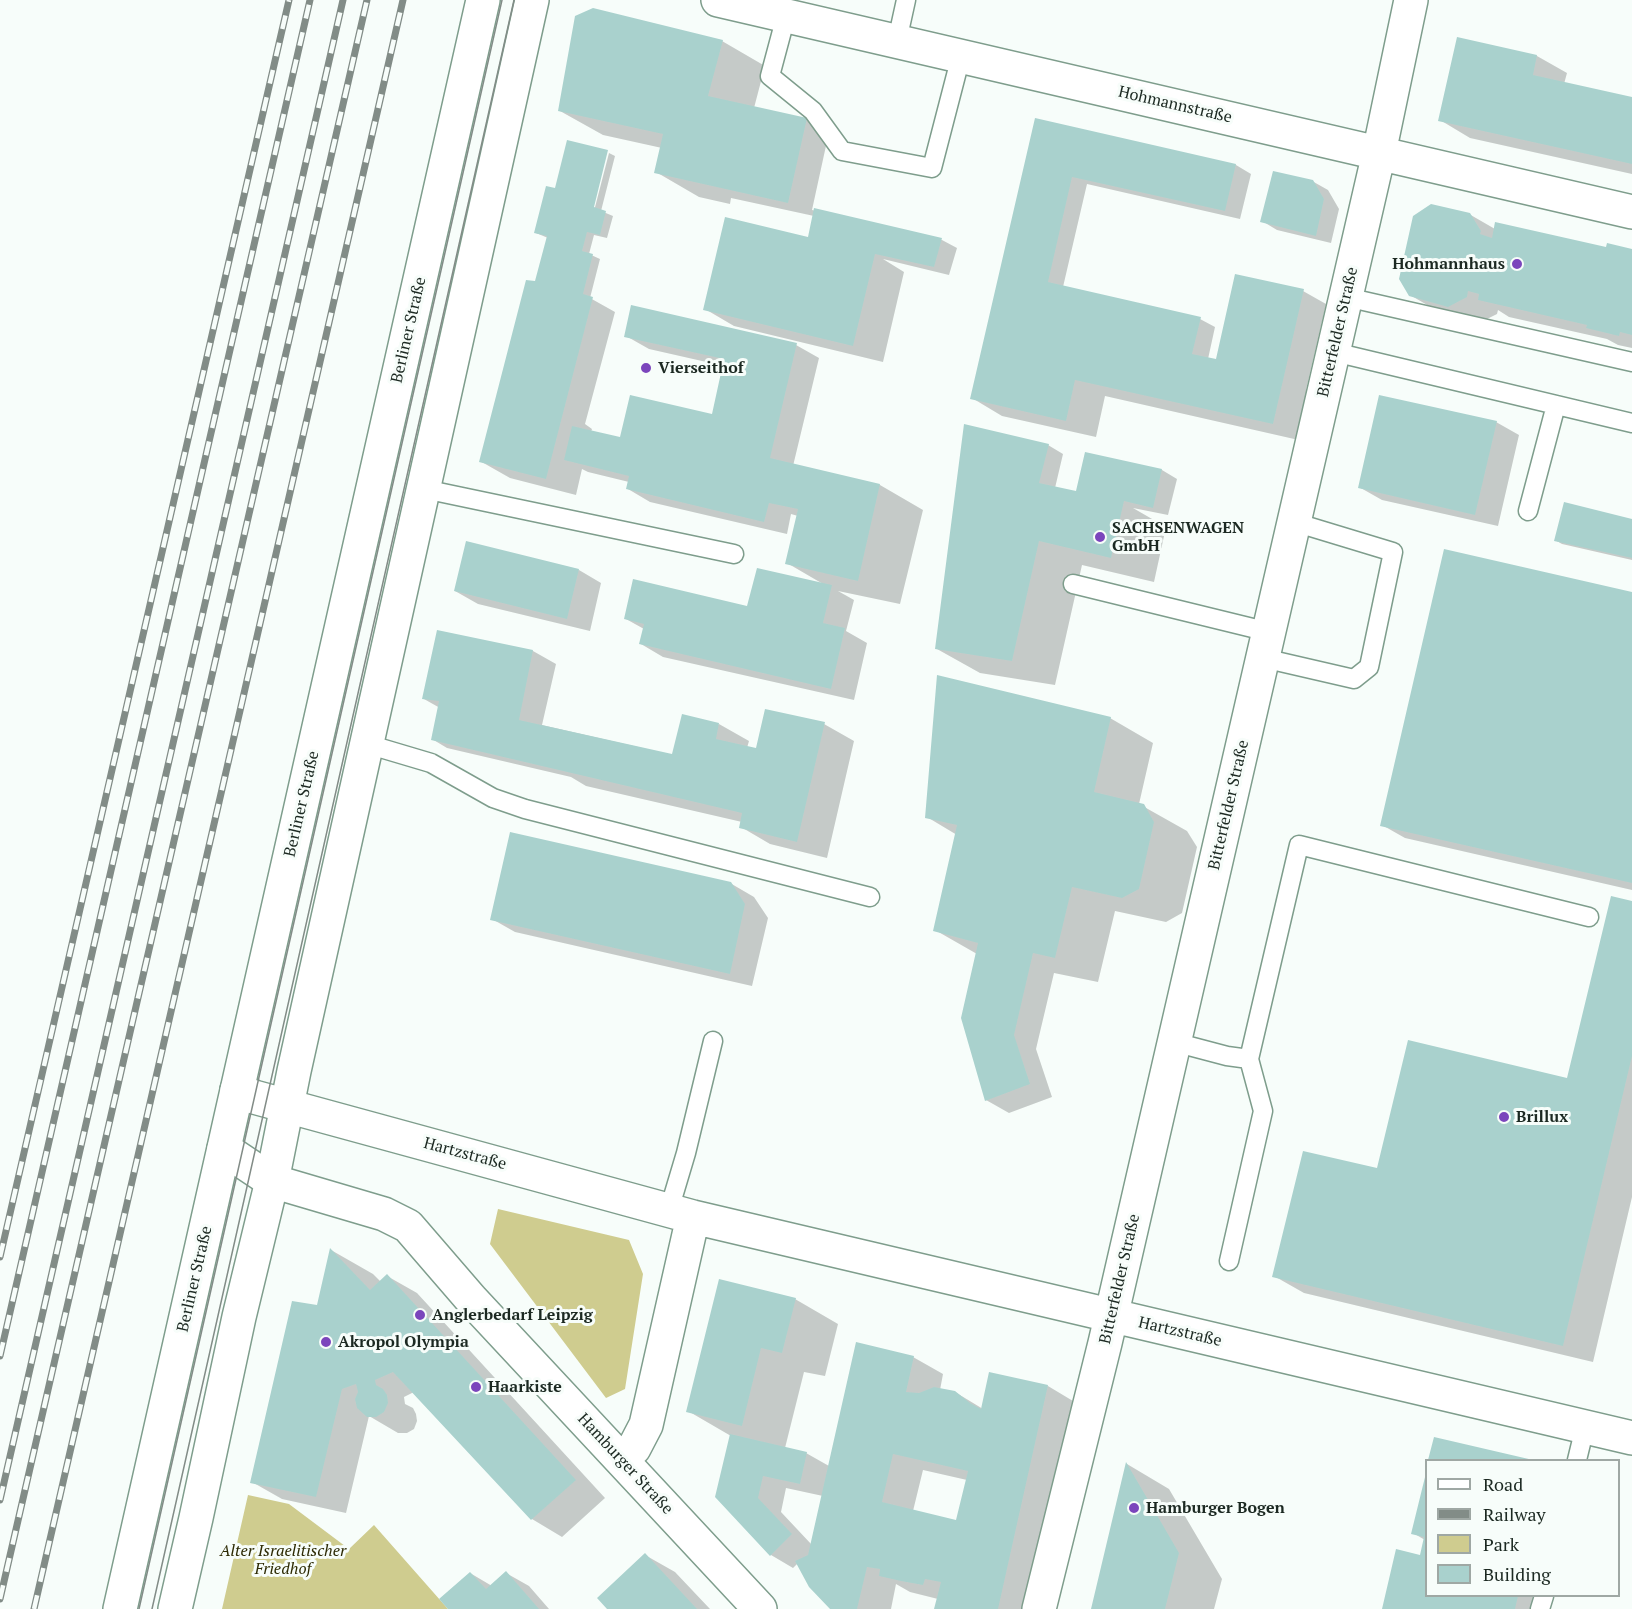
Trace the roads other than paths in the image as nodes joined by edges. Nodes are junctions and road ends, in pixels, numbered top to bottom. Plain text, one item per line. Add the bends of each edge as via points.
1 (483, 0) edge
2 (532, 0) edge
3 (718, 0) edge
4 (906, 0) edge
5 (1411, 0) edge
6 (786, 16) junction
7 (897, 41) junction
8 (961, 56) junction
9 (1379, 153) junction
10 (1632, 212) edge
11 (1346, 297) junction
12 (1334, 352) junction
13 (1632, 362) edge
14 (1556, 405) junction
15 (1632, 423) edge
16 (424, 489) junction
17 (1528, 511) dead end
18 (1294, 522) junction
19 (734, 555) dead end
20 (1073, 584) dead end
21 (1266, 645) junction
22 (367, 744) junction
23 (870, 897) dead end
24 (1588, 917) dead end
25 (713, 1041) dead end
26 (1174, 1042) junction
27 (1249, 1059) junction
28 (237, 1090) junction
29 (287, 1105) junction
30 (224, 1149) junction
31 (272, 1182) junction
32 (681, 1213) junction
33 (1229, 1261) dead end
34 (1111, 1316) junction
35 (1585, 1427) junction
36 (1632, 1438) edge
37 (1577, 1459) edge
38 (622, 1460) junction
39 (120, 1609) edge
40 (175, 1609) edge
41 (760, 1609) edge
42 (1039, 1609) edge

1 - 28 street, Berliner Straße
2 - 16 street
3 - 6 street, Hohmannstraße
4 - 7 lane
5 - 9 street, Bitterfelder Straße
6 - 7 street, Hohmannstraße
6 - 8 lane via 770,76 813,111 842,151 932,168
7 - 8 street, Hohmannstraße
8 - 9 street, Hohmannstraße
9 - 10 street, Hohmannstraße
9 - 11 street, Bitterfelder Straße
11 - 12 street, Bitterfelder Straße
11 - 13 lane
12 - 14 lane
12 - 18 street, Bitterfelder Straße
14 - 15 lane
14 - 17 lane
16 - 19 lane
16 - 22 street
18 - 21 street, Bitterfelder Straße
18 - 21 lane via 1393,552 1370,667 1354,679
20 - 21 lane
21 - 26 street, Bitterfelder Straße
22 - 23 lane via 431,763 493,798 525,809
22 - 29 street
24 - 27 lane via 1299,845
25 - 32 lane via 686,1153
26 - 27 lane
26 - 34 street, Bitterfelder Straße
27 - 33 lane via 1263,1111
28 - 29 street, Hartzstraße
28 - 30 street, Berliner Straße
29 - 31 street
29 - 32 street, Hartzstraße
30 - 31 street, Hamburger Straße
30 - 39 street, Berliner Straße
31 - 38 street, Hamburger Straße via 384,1214 408,1226
31 - 40 street
32 - 34 street, Hartzstraße
32 - 38 street via 646,1425 634,1448
34 - 35 street, Hartzstraße
34 - 42 street, Bitterfelder Straße
35 - 36 street, Hartzstraße
35 - 37 lane
38 - 41 street, Hamburger Straße

